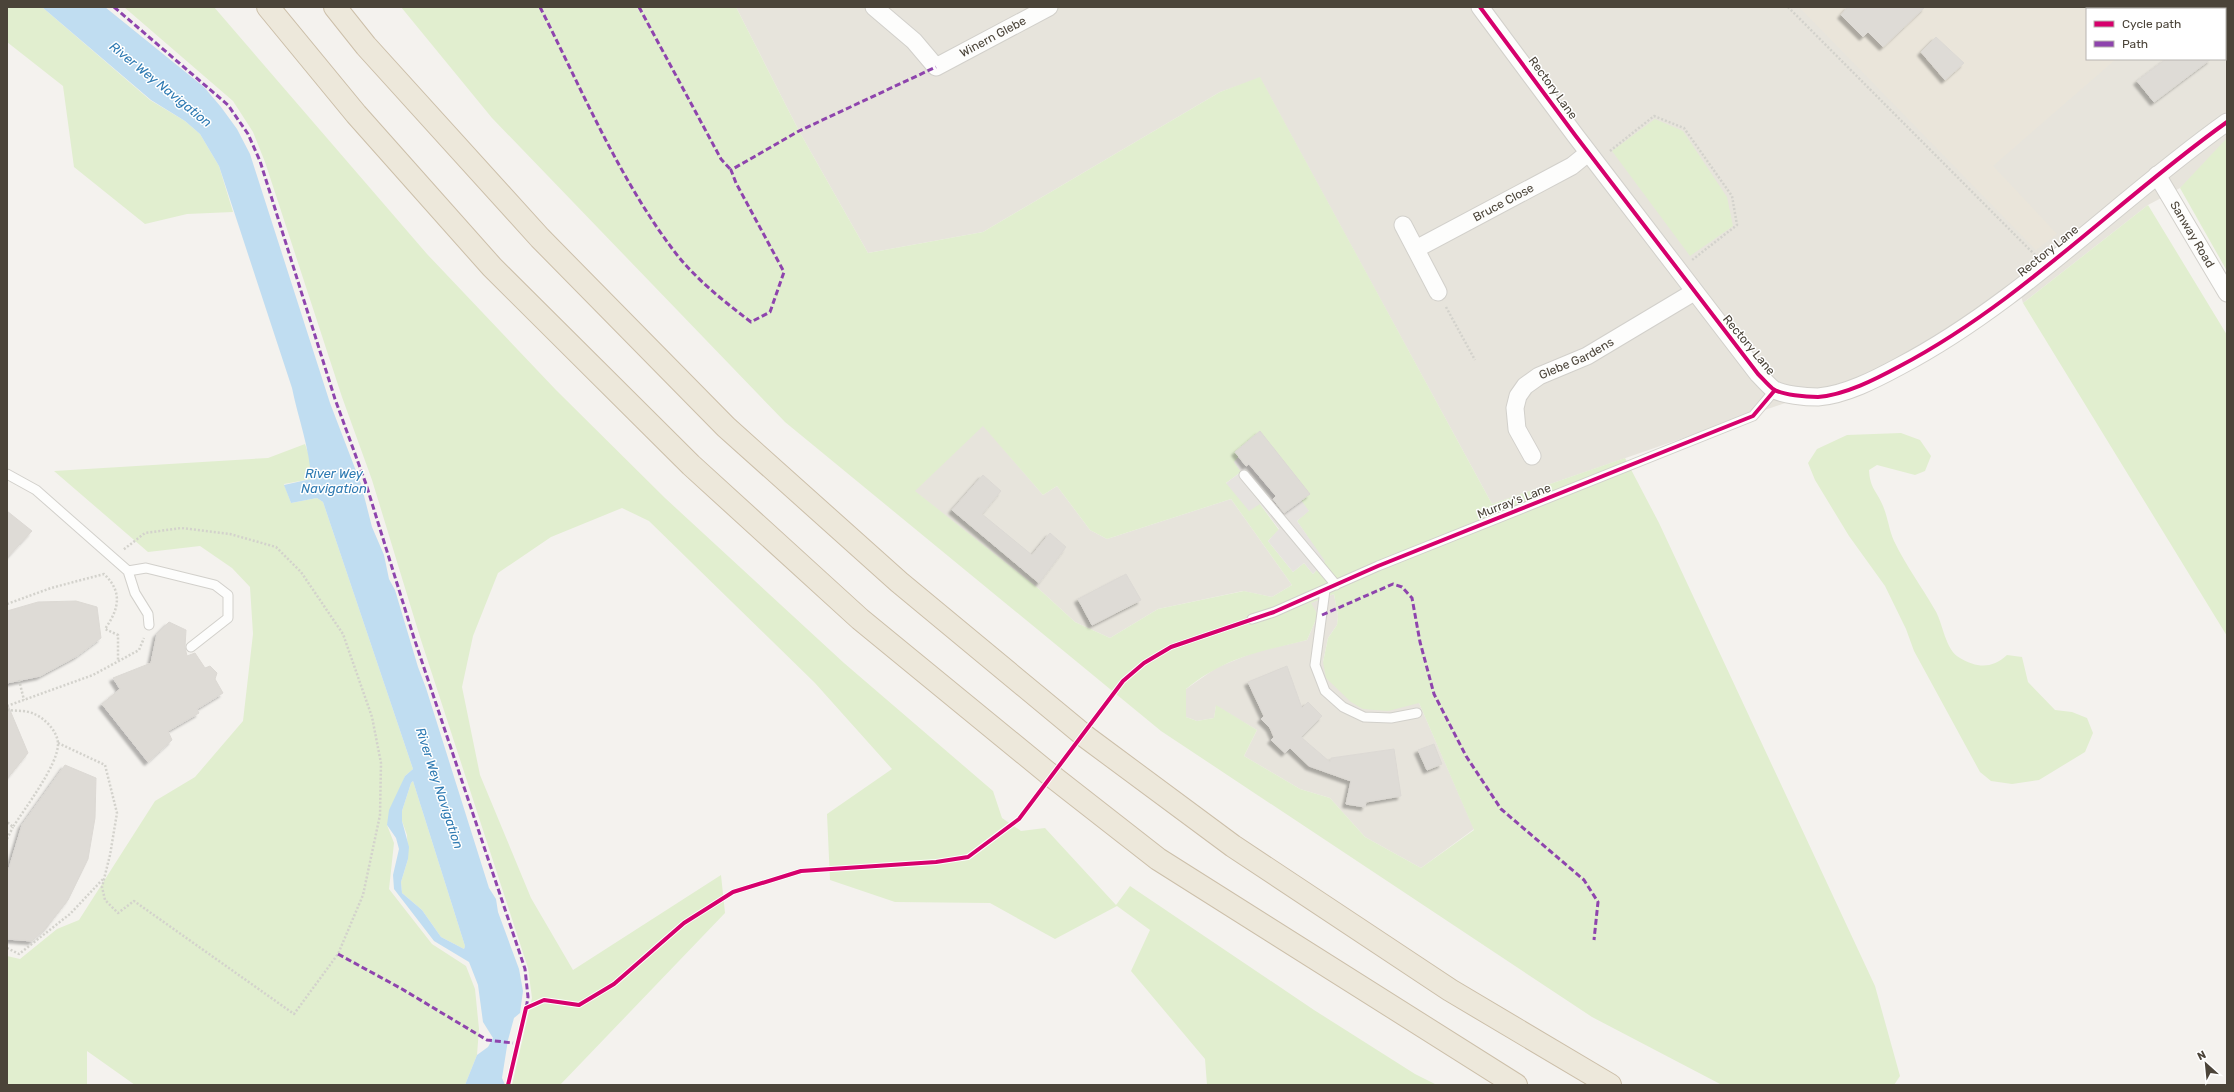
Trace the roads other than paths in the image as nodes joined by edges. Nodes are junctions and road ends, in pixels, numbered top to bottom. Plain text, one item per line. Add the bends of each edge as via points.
1 (268, 7) edge
2 (335, 7) edge
3 (874, 7) edge
4 (1049, 7) edge
5 (1480, 7) edge
6 (2227, 122) edge
7 (1592, 158) junction
8 (2158, 175) junction
9 (1403, 225) dead end
10 (1416, 250) junction
11 (1438, 292) road end
12 (1694, 292) junction
13 (2227, 293) edge
14 (1775, 390) junction
15 (1532, 456) dead end
16 (7, 474) edge
17 (1244, 475) dead end
18 (128, 571) junction
19 (1336, 585) junction
20 (1325, 590) junction
21 (1252, 619) dead end
22 (149, 625) road end
23 (191, 646) dead end
24 (1417, 713) dead end
25 (1516, 1085) edge
26 (1610, 1085) edge

1 - 25 highway via 356,114 492,267 691,465 860,619 1158,859
2 - 26 highway via 366,46 540,238 726,426 899,582 1086,737 1233,846 1450,990
3 - 4 street, Winern Glebe via 914,41 936,67
5 - 7 street, Rectory Lane
6 - 8 street, Rectory Lane
7 - 10 street, Bruce Close via 1572,166
7 - 12 street, Rectory Lane
8 - 13 street, Sanway Road
8 - 14 street, Rectory Lane via 2046,266 1964,328 1913,359 1872,381 1820,397 1803,397
9 - 10 street
10 - 11 street
12 - 14 street, Rectory Lane via 1758,374
12 - 15 street, Glebe Gardens via 1587,356 1539,376 1525,386 1518,396 1515,408 1517,429
14 - 19 lane, Murray's Lane via 1753,416
16 - 18 lane via 36,490
17 - 19 lane
18 - 22 lane via 135,593 148,614
18 - 23 lane via 146,568 215,585 228,595 228,618
19 - 20 lane, Murray's Lane
20 - 21 lane, Murray's Lane
20 - 24 lane via 1315,665 1325,691 1343,707 1364,716 1391,718

